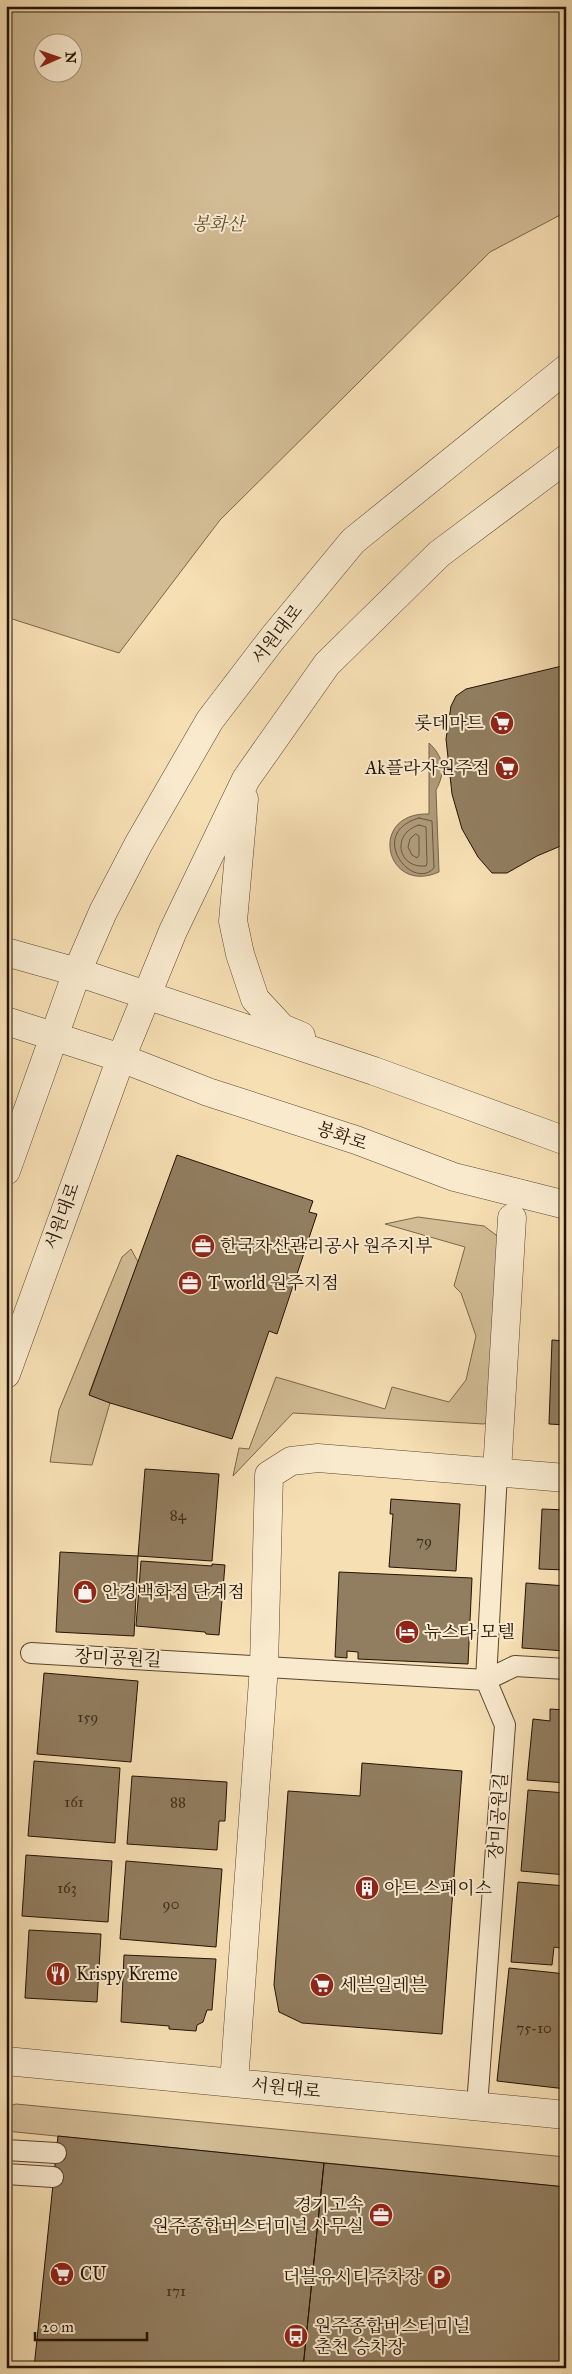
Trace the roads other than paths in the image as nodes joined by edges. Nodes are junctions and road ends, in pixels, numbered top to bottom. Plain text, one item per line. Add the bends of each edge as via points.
1 (566, 369) edge
2 (566, 459) edge
3 (246, 779) junction
4 (6, 952) edge
5 (77, 972) junction
6 (147, 997) junction
7 (6, 1021) edge
8 (54, 1036) junction
9 (121, 1058) junction
10 (374, 1071) junction
11 (566, 1141) edge
12 (6, 1171) edge
13 (566, 1205) edge
14 (512, 1218) dead end
15 (6, 1374) edge
16 (497, 1472) junction
17 (566, 1478) edge
18 (31, 1652) dead end
19 (264, 1666) junction
20 (566, 1669) edge
21 (486, 1680) junction
22 (6, 2061) edge
23 (234, 2083) junction
24 (477, 2106) junction
25 (566, 2115) edge
26 (6, 2150) edge
27 (56, 2153) dead end
28 (6, 2174) edge
29 (53, 2177) dead end

1 - 5 street, 서원대로 via 353,541 278,632 206,728 138,842
2 - 3 street via 439,554 326,664
3 - 6 street via 173,931
3 - 10 street via 233,920 254,998 282,1028 331,1048
4 - 5 street
5 - 6 street
5 - 8 street, 서원대로
6 - 9 street, 서원대로
6 - 10 street
7 - 8 street, 봉화로
8 - 9 street, 봉화로
8 - 12 street
9 - 13 street, 봉화로 via 208,1092 454,1176
9 - 15 street, 서원대로
10 - 11 street
14 - 16 street
16 - 17 street
16 - 19 street via 318,1458 291,1461 269,1475
16 - 21 lane, 장미공원길
18 - 19 lane, 장미공원길
19 - 21 lane, 장미공원길
19 - 23 street
20 - 21 lane, 장미공원길 via 515,1666
21 - 24 lane, 장미공원길 via 505,1725
22 - 23 street, 서원대로
23 - 24 street, 서원대로
24 - 25 street, 서원대로
26 - 27 lane
28 - 29 lane

